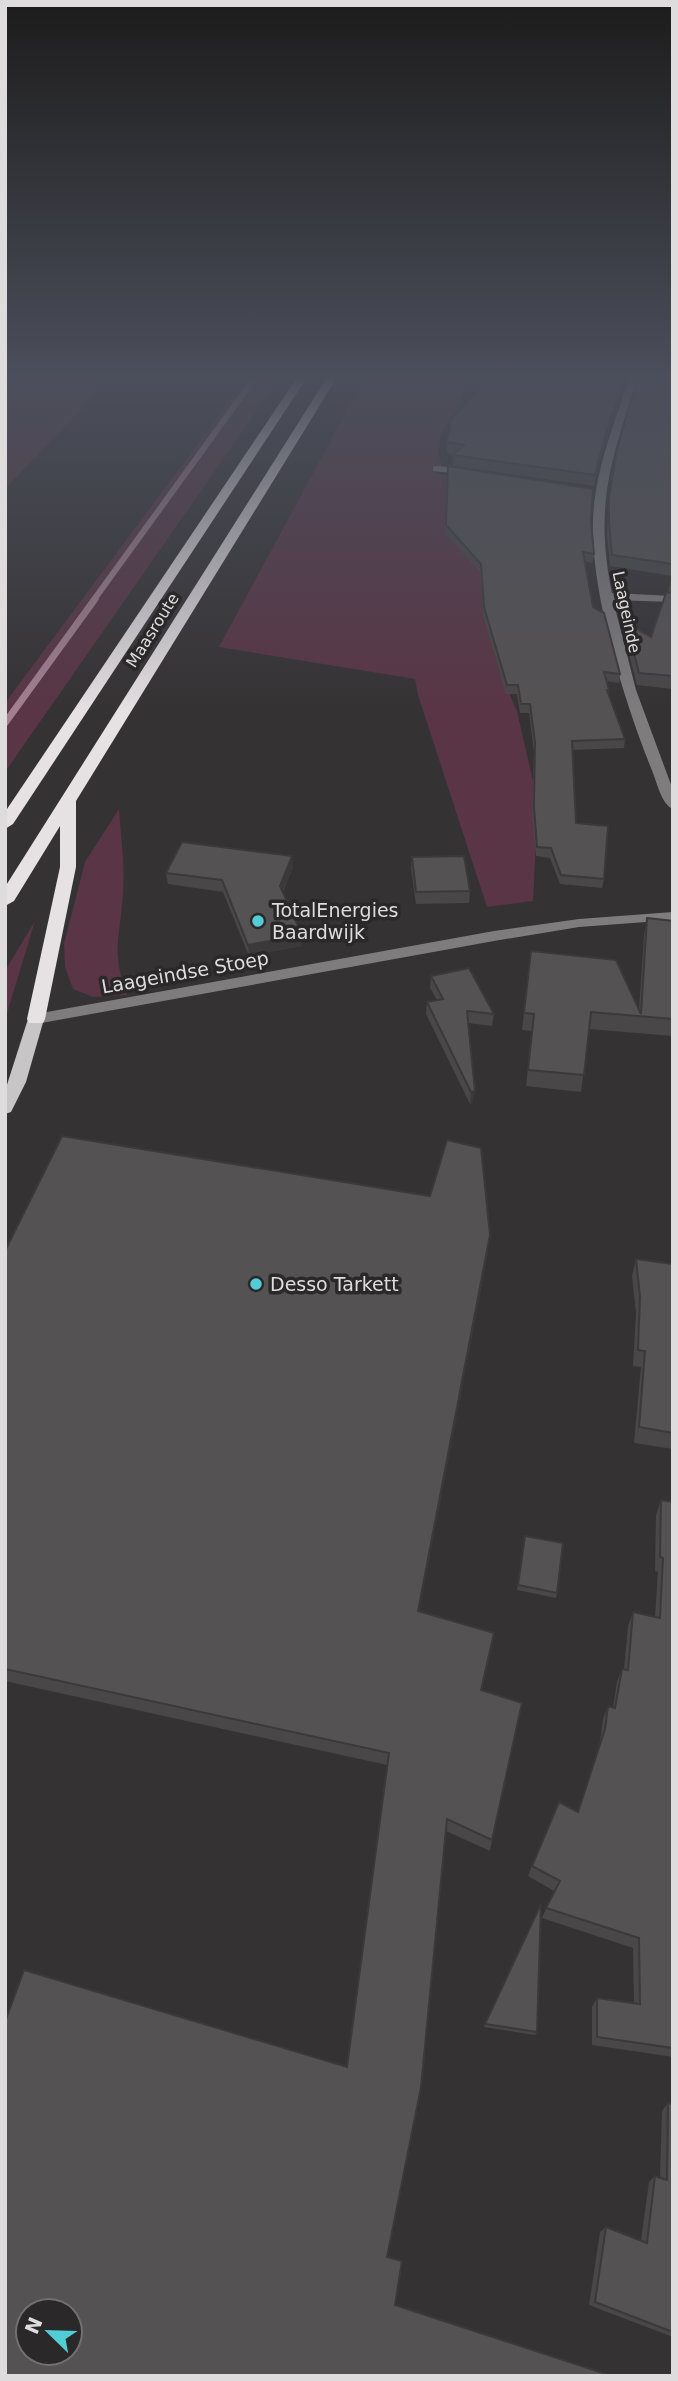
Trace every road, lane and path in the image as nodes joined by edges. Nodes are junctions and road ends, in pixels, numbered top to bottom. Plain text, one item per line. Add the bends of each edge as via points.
1 (227, 490) edge
2 (262, 490) edge
3 (602, 490) edge
4 (588, 491) edge
5 (601, 494) junction
6 (607, 596) junction
7 (673, 599) edge
8 (68, 801) junction
9 (673, 805) edge
10 (5, 824) edge
11 (5, 901) edge
12 (673, 916) edge
13 (36, 1019) junction
14 (5, 1108) edge

1 - 10 highway, Maasroute
2 - 8 highway, Maasroute
3 - 5 street, Laageinde
4 - 5 street
5 - 6 street, Laageinde via 598,544
6 - 7 street
6 - 9 street, Laageinde via 625,678 649,754
8 - 11 highway, Maasroute
8 - 13 highway via 68,867
12 - 13 street, Laageindse Stoep via 494,936
13 - 14 main road via 18,1082

